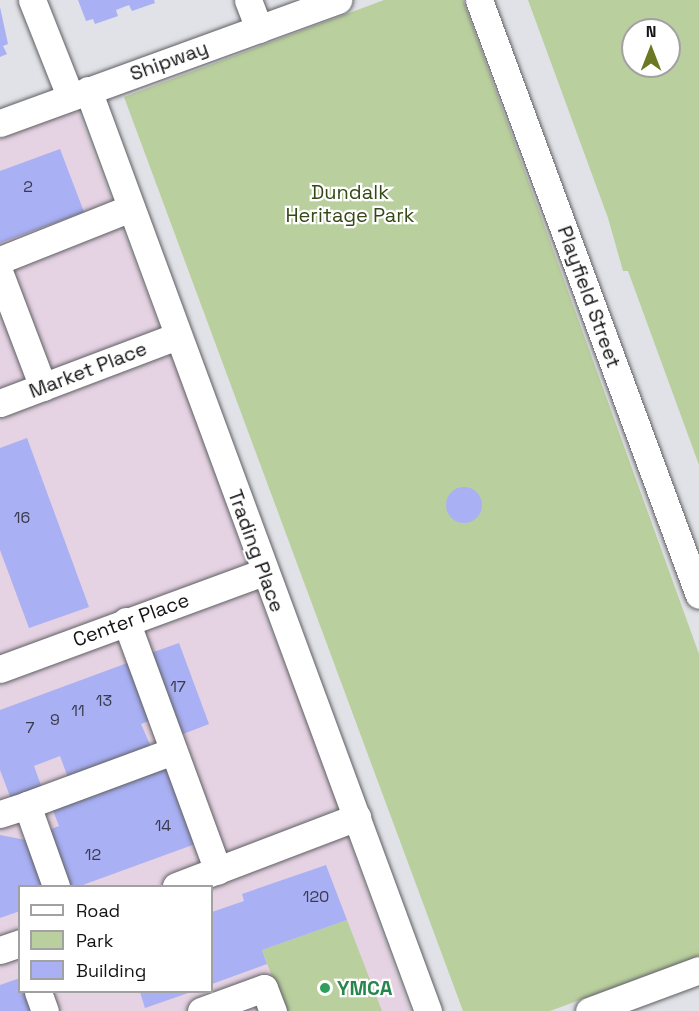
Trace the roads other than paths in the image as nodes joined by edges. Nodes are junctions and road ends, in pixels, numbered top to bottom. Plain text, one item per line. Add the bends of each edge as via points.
1 (32, 0) edge
2 (248, 0) edge
3 (338, 0) edge
4 (479, 0) edge
5 (259, 29) junction
6 (79, 93) junction
7 (0, 123) edge
8 (131, 208) junction
9 (0, 260) edge
10 (0, 274) edge
11 (177, 336) junction
12 (43, 387) junction
13 (0, 403) edge
14 (263, 572) junction
15 (699, 595) edge
16 (126, 621) junction
17 (0, 669) edge
18 (173, 751) junction
19 (27, 805) junction
20 (0, 814) edge
21 (357, 817) junction
22 (218, 871) junction
23 (56, 885) edge
24 (179, 885) edge
25 (18, 944) edge
26 (0, 950) edge
27 (699, 970) edge
28 (38, 993) edge
29 (45, 1011) edge
30 (201, 1011) edge
31 (273, 1011) edge
32 (428, 1011) edge
33 (589, 1011) edge

1 - 6 street, Trading Place
2 - 5 street
3 - 5 street, Shipway
4 - 15 street, Playfield Street
5 - 6 street, Shipway
6 - 7 street, Shipway
6 - 8 street, Trading Place
8 - 9 street
8 - 11 street, Trading Place
10 - 12 street
11 - 12 street, Market Place
11 - 14 street, Trading Place
12 - 13 street, Market Place
14 - 16 street, Center Place
14 - 21 street, Trading Place
16 - 17 street, Center Place
16 - 18 street
18 - 19 street
18 - 22 street
19 - 20 street
19 - 23 street
21 - 22 street
21 - 32 street, Trading Place
22 - 24 street
25 - 26 street
27 - 33 street
28 - 29 street
30 - 31 street via 264,988

